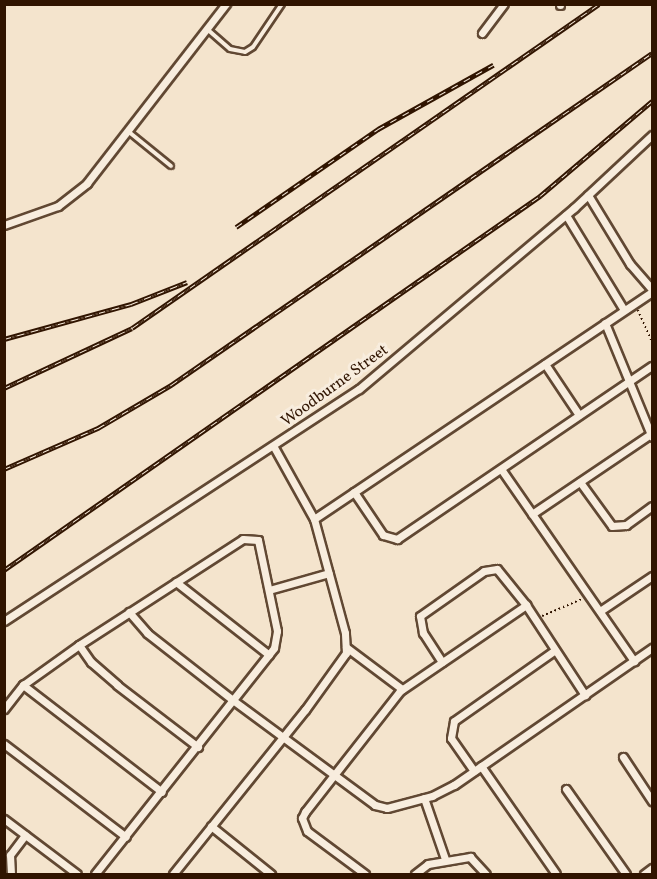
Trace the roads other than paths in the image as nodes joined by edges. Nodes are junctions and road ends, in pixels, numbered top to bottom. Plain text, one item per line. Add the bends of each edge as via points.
1 (226, 4) edge
2 (282, 4) edge
3 (504, 4) edge
4 (207, 29) junction
5 (482, 33) dead end
6 (129, 132) junction
7 (652, 135) edge
8 (171, 166) dead end
9 (588, 195) junction
10 (566, 215) junction
11 (4, 225) edge
12 (652, 290) edge
13 (624, 310) junction
14 (605, 323) junction
15 (545, 364) junction
16 (652, 366) edge
17 (629, 381) junction
18 (579, 415) junction
19 (652, 435) edge
20 (274, 447) junction
21 (501, 469) junction
22 (580, 482) junction
23 (354, 492) junction
24 (652, 506) edge
25 (532, 514) junction
26 (314, 519) junction
27 (329, 573) junction
28 (652, 576) edge
29 (176, 582) junction
30 (269, 590) junction
31 (526, 605) junction
32 (600, 611) junction
33 (129, 612) junction
34 (4, 621) edge
35 (79, 645) junction
36 (346, 647) junction
37 (652, 648) edge
38 (555, 650) junction
39 (269, 655) junction
40 (634, 661) junction
41 (442, 662) junction
42 (23, 686) junction
43 (402, 689) junction
44 (585, 695) junction
45 (234, 701) junction
46 (4, 709) edge
47 (283, 738) junction
48 (4, 744) edge
49 (198, 747) junction
50 (623, 757) dead end
51 (481, 766) junction
52 (474, 771) junction
53 (335, 776) junction
54 (566, 789) dead end
55 (162, 792) junction
56 (424, 798) junction
57 (652, 801) edge
58 (4, 819) edge
59 (211, 826) junction
60 (25, 835) junction
61 (126, 837) junction
62 (445, 859) junction
63 (652, 868) edge
64 (260, 871) edge
65 (11, 874) edge
66 (77, 874) edge
67 (95, 874) edge
68 (173, 874) edge
69 (271, 874) edge
70 (365, 874) edge
71 (415, 874) edge
72 (486, 874) edge
73 (556, 874) edge
74 (626, 874) edge
75 (644, 874) edge

1 - 4 street
2 - 4 lane via 254,47 245,52 230,49
3 - 5 street
4 - 6 street
6 - 8 lane
6 - 11 street via 72,197 40,214
7 - 9 street, Woodburne Street
9 - 10 street, Woodburne Street
9 - 12 street via 630,264
10 - 13 street
10 - 20 street, Woodburne Street via 359,389
12 - 13 street
13 - 14 street
14 - 15 street
14 - 17 street
15 - 18 street
15 - 23 street
16 - 17 street
17 - 18 street
17 - 19 street
18 - 21 street
19 - 22 street
20 - 26 street
20 - 34 street, Woodburne Street
21 - 23 street via 393,539 383,535
21 - 25 street
22 - 24 street via 616,527 629,524
22 - 25 street
23 - 26 street
25 - 32 street
26 - 27 street
27 - 30 street
27 - 36 street
28 - 32 street
29 - 30 street via 251,537 258,540
29 - 33 street
29 - 39 street
30 - 39 street via 277,636
31 - 38 street
31 - 41 street
31 - 41 street via 497,569 484,571 420,616 423,633
32 - 40 street
33 - 35 street
33 - 45 street via 147,633
35 - 42 street
35 - 49 street via 91,662 117,685
36 - 43 street
36 - 47 street via 342,663
37 - 40 street
38 - 44 street
38 - 52 street via 454,721 451,738
39 - 45 street
40 - 44 street
41 - 43 street
42 - 46 street
42 - 55 street
43 - 53 street
44 - 51 street
45 - 47 street
45 - 49 street
47 - 53 street
47 - 59 street
48 - 61 street
49 - 55 street
50 - 57 street
51 - 52 street
51 - 73 street
52 - 56 street
53 - 56 street via 380,807
53 - 70 street via 305,812 303,822 307,831
54 - 74 street
55 - 61 street
56 - 62 street
58 - 60 street
59 - 64 street
59 - 68 street
60 - 65 street via 10,855
60 - 66 street
61 - 67 street
62 - 71 street via 428,864
62 - 72 street via 474,858
63 - 75 street
64 - 69 street

